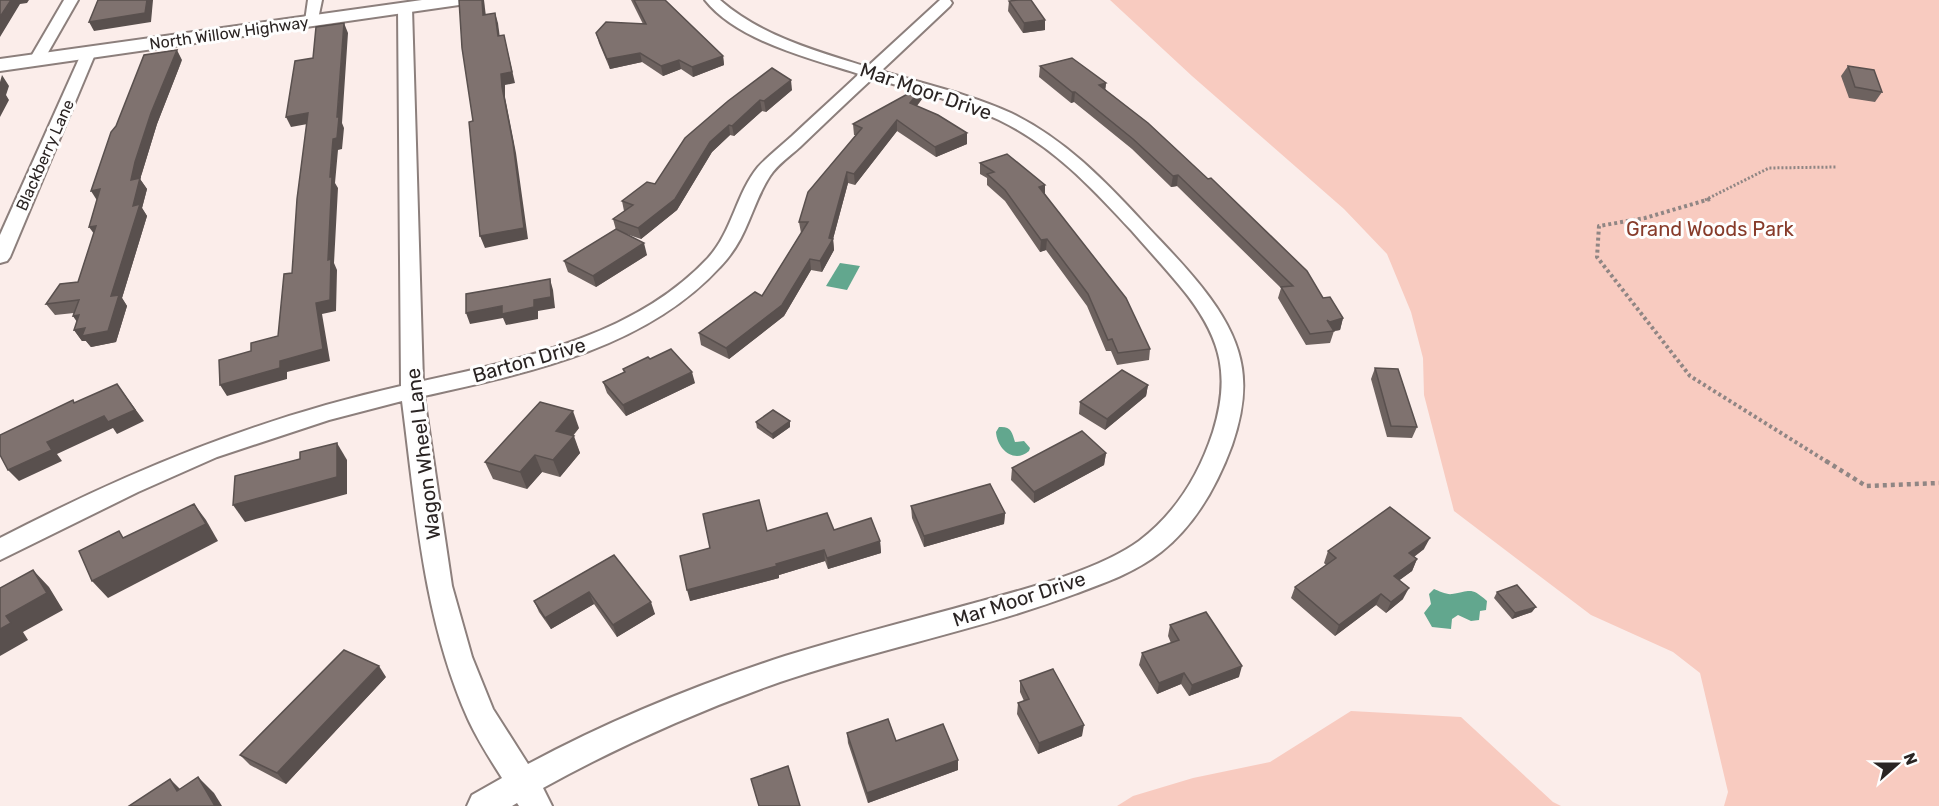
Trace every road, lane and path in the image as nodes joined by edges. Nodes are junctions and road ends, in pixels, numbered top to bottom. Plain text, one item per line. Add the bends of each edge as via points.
1 (71, 0) edge
2 (315, 0) edge
3 (459, 0) edge
4 (712, 0) edge
5 (945, 3) dead end
6 (405, 8) junction
7 (312, 21) junction
8 (89, 52) junction
9 (37, 60) junction
10 (0, 65) edge
11 (871, 72) junction
12 (1836, 167) dead end
13 (0, 257) edge
14 (412, 392) junction
15 (1939, 483) edge
16 (0, 550) edge
17 (520, 784) junction
18 (483, 806) edge
19 (536, 806) edge

1 - 9 street
2 - 7 street
3 - 6 street, North Willow Highway
4 - 11 street, Mar Moor Drive via 725,14 760,33
5 - 11 street, Barton Drive
6 - 7 street, North Willow Highway
6 - 14 street, Wagon Wheel Lane
7 - 8 street, North Willow Highway
8 - 9 street, North Willow Highway
8 - 13 street, Blackberry Lane
9 - 10 street, North Willow Highway
11 - 14 street, Barton Drive via 765,170 722,253 691,284 658,308 570,352
11 - 17 street, Mar Moor Drive via 974,104 1054,145 1101,186 1197,296 1225,340 1234,377 1223,436 1204,482 1186,510 1162,535 1135,556 1098,573 1056,591 845,650 726,689 619,735
12 - 15 path via 1769,168 1710,199 1645,218 1599,226 1597,257 1690,376 1866,486
14 - 16 street, Barton Drive via 329,412 209,451 88,504
14 - 17 street, Wagon Wheel Lane via 440,585 458,657 481,716
17 - 18 street, Mar Moor Drive
17 - 19 street, Wagon Wheel Lane

